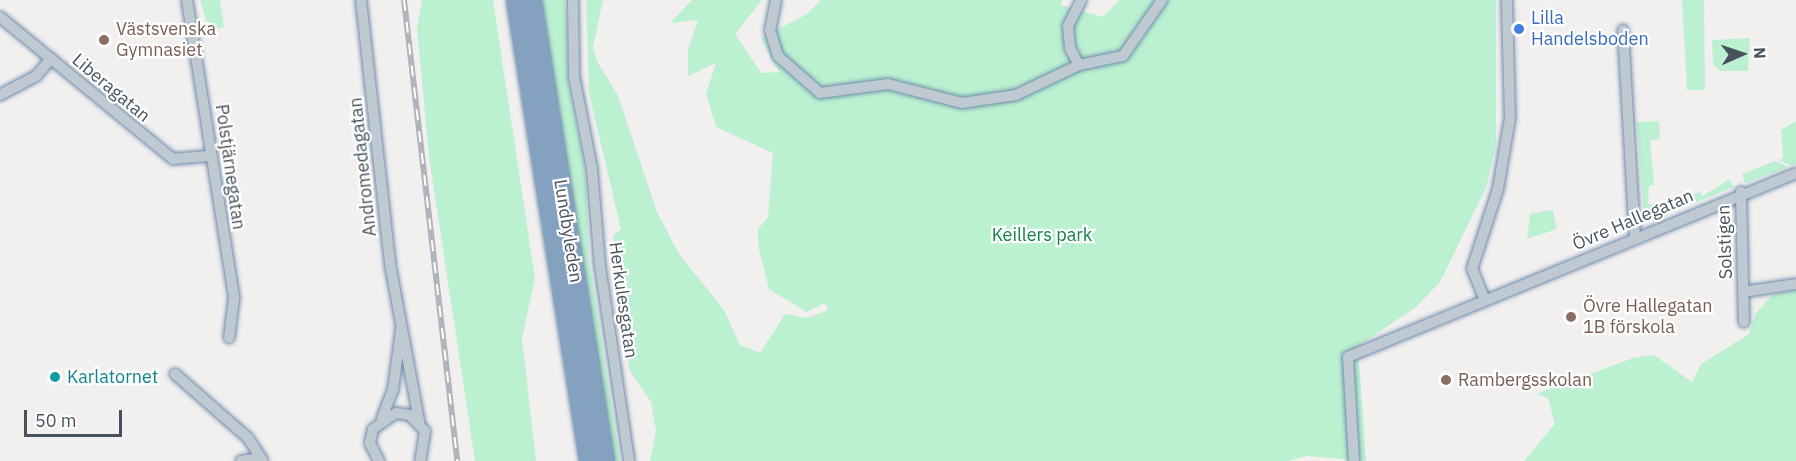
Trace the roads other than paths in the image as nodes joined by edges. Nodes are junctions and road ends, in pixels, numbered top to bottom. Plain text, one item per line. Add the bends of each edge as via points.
1 (187, 0) edge
2 (361, 0) edge
3 (516, 0) edge
4 (532, 0) edge
5 (573, 0) edge
6 (776, 0) edge
7 (1081, 0) edge
8 (1162, 0) edge
9 (1507, 0) edge
10 (0, 17) edge
11 (1623, 30) dead end
12 (51, 58) junction
13 (1079, 64) junction
14 (0, 94) edge
15 (211, 156) junction
16 (1796, 173) edge
17 (1741, 192) junction
18 (1635, 237) junction
19 (1796, 284) edge
20 (1743, 292) junction
21 (1484, 298) junction
22 (1744, 321) dead end
23 (401, 330) junction
24 (229, 338) dead end
25 (175, 374) dead end
26 (382, 418) junction
27 (418, 421) junction
28 (262, 460) edge
29 (241, 461) edge
30 (379, 461) edge
31 (420, 461) edge
32 (589, 461) edge
33 (604, 461) edge
34 (629, 461) edge
35 (1354, 461) edge

1 - 15 street, Polstjärnegatan
2 - 23 street, Andromedagatan
3 - 32 highway, Lundbyleden
4 - 33 highway, Lundbyleden
5 - 34 street, Herkulesgatan via 574,76 592,169 600,266
6 - 13 street via 770,30 778,56 820,93 888,84 930,98 986,102 1041,84
7 - 13 street via 1068,32
8 - 13 street via 1123,56
9 - 21 street via 1507,140 1498,189 1472,270
10 - 12 street, Liberagatan
11 - 18 street
12 - 14 street via 36,76
12 - 15 street, Liberagatan via 172,159
15 - 24 street, Polstjärnegatan via 234,298
16 - 17 street, Övre Hallegatan
17 - 18 street, Övre Hallegatan
17 - 20 street, Solstigen
18 - 21 street, Övre Hallegatan
19 - 20 street, Solstigen
20 - 22 street, Solstigen
21 - 35 street, Övre Hallegatan via 1348,357
23 - 26 street, Andromedagatan via 393,390
23 - 27 street, Andromedagatan
25 - 28 street via 248,438
26 - 27 street via 403,413
26 - 30 street, Andromedagatan via 370,436
27 - 31 street, Andromedagatan via 426,438
28 - 29 street

